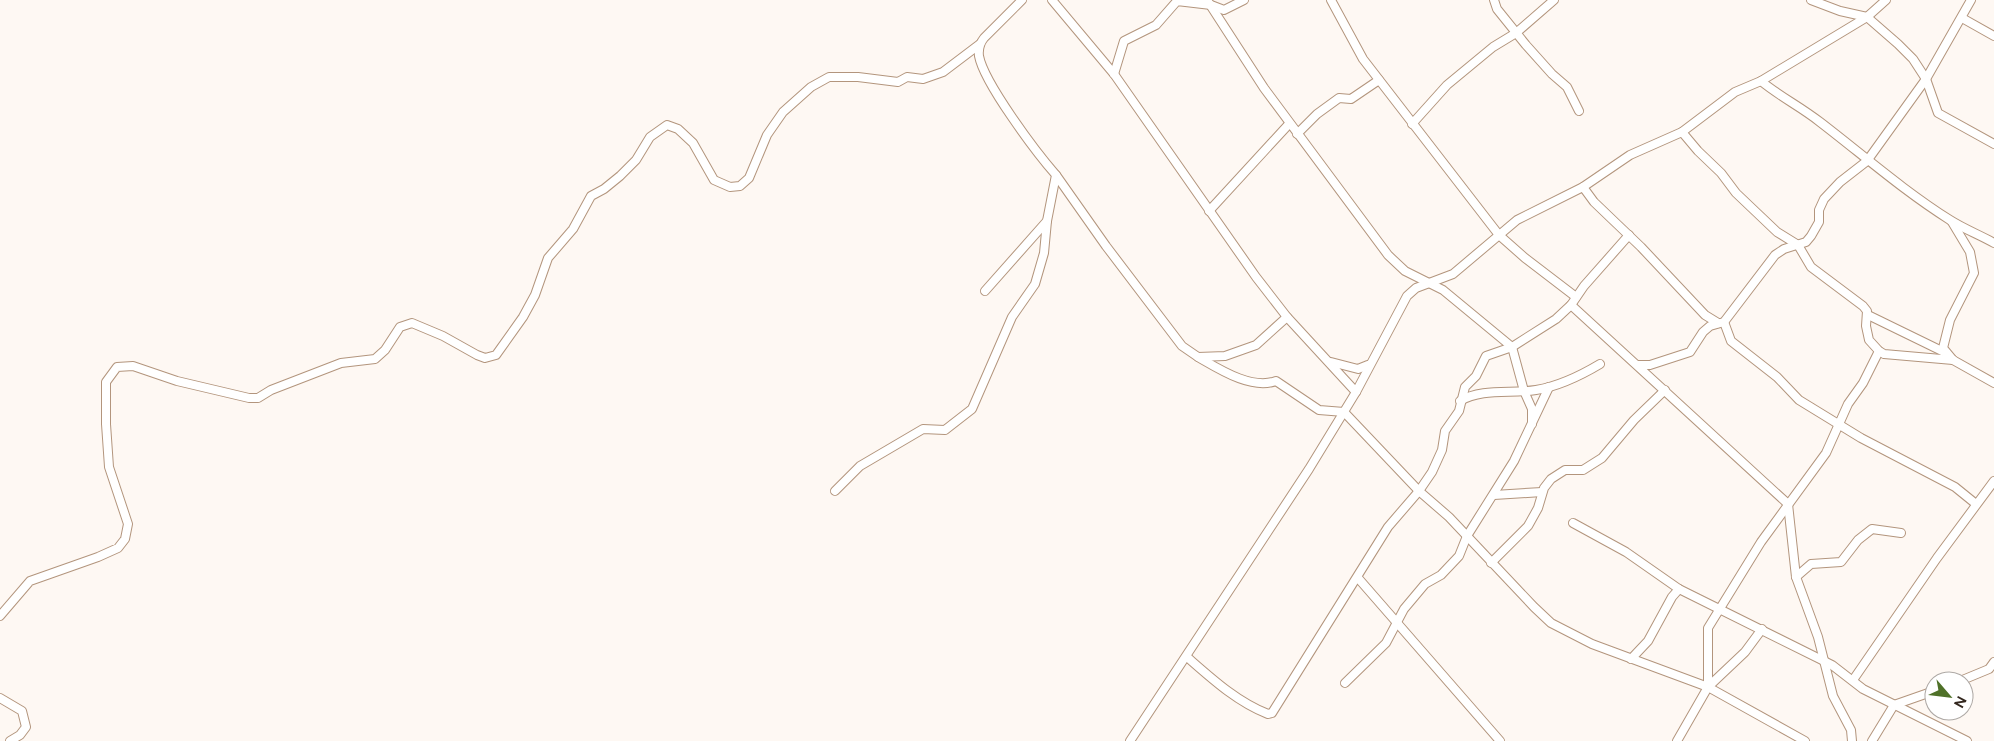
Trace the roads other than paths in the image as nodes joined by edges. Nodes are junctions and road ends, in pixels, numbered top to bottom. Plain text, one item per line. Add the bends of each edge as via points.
1 (1022, 0) edge
2 (1052, 0) edge
3 (1244, 0) edge
4 (1331, 0) edge
5 (1494, 0) edge
6 (1554, 0) edge
7 (1812, 0) edge
8 (1886, 0) edge
9 (1971, 0) edge
10 (1209, 3) edge
11 (1867, 17) junction
12 (1962, 18) junction
13 (1516, 33) junction
14 (1994, 36) edge
15 (980, 44) junction
16 (1114, 74) junction
17 (1926, 79) junction
18 (1379, 80) junction
19 (1761, 81) junction
20 (1579, 111) dead end
21 (1289, 124) junction
22 (1412, 124) junction
23 (1682, 132) junction
24 (1297, 134) junction
25 (1994, 144) edge
26 (1867, 161) junction
27 (1056, 175) junction
28 (1583, 187) junction
29 (1209, 211) junction
30 (1048, 221) junction
31 (1952, 221) junction
32 (1499, 234) junction
33 (1629, 235) junction
34 (1994, 243) edge
35 (1798, 245) junction
36 (1429, 282) junction
37 (985, 291) dead end
38 (1576, 297) junction
39 (1571, 305) junction
40 (1868, 316) junction
41 (1288, 317) junction
42 (1721, 322) junction
43 (1512, 347) junction
44 (1878, 351) junction
45 (1198, 357) junction
46 (1950, 357) junction
47 (1331, 362) junction
48 (1600, 364) dead end
49 (1368, 365) junction
50 (1638, 366) junction
51 (1994, 383) edge
52 (1549, 387) junction
53 (1665, 390) junction
54 (1524, 391) junction
55 (1356, 392) junction
56 (1460, 402) junction
57 (1344, 412) junction
58 (1532, 424) junction
59 (1838, 424) junction
60 (1994, 481) edge
61 (834, 490) dead end
62 (1419, 491) junction
63 (1542, 492) junction
64 (1494, 495) junction
65 (1788, 504) junction
66 (1976, 504) junction
67 (1573, 523) dead end
68 (1901, 534) dead end
69 (1467, 536) junction
70 (1491, 563) junction
71 (1796, 577) junction
72 (1358, 578) junction
73 (1679, 589) junction
74 (1721, 608) junction
75 (0, 616) edge
76 (1396, 623) junction
77 (1762, 629) junction
78 (1186, 657) junction
79 (1631, 659) junction
80 (1824, 660) junction
81 (1994, 662) edge
82 (1974, 675) edge
83 (1853, 680) junction
84 (1345, 683) dead end
85 (1708, 687) junction
86 (1924, 694) edge
87 (0, 698) edge
88 (1894, 705) junction
89 (10, 741) edge
90 (1130, 741) edge
91 (1500, 741) edge
92 (1676, 741) edge
93 (1805, 741) edge
94 (1852, 741) edge
95 (1872, 741) edge
96 (1968, 741) edge

1 - 15 street
2 - 16 street
3 - 10 street via 1224,10
4 - 18 street via 1347,32
5 - 13 street via 1496,9
6 - 13 street
7 - 11 street
8 - 11 street
9 - 12 street
10 - 16 street via 1177,1 1156,25 1124,41
10 - 21 street
11 - 17 street via 1913,59
11 - 19 street
12 - 14 street
12 - 17 street
13 - 20 street via 1567,87
13 - 22 street via 1447,85
15 - 27 street via 982,64 991,81 1028,140
15 - 75 street via 943,72 924,79 907,77 898,82 829,77 820,82 783,112 767,134 749,178 740,186 730,187 714,180 692,143 678,129 667,125 650,138 636,160 620,176 591,196 572,229 548,258 535,295 496,355 477,356 443,336 408,323 400,327 375,359 341,363 258,398 177,381 133,366 117,367 106,382 106,424 109,467 128,524 125,540 118,548 98,557 30,581
16 - 29 street
17 - 25 street via 1938,113
17 - 26 street
18 - 22 street
18 - 24 street via 1351,99 1339,98
19 - 23 street via 1735,92
19 - 26 street via 1778,96 1819,121
21 - 24 street
21 - 29 street
22 - 32 street
23 - 28 street via 1630,155
23 - 35 street via 1736,193 1777,232
24 - 36 street via 1388,256 1405,271
26 - 31 street
26 - 35 street via 1824,199 1819,210 1819,222 1806,242
27 - 30 street
27 - 45 street via 1182,346
28 - 32 street via 1517,220
28 - 33 street
29 - 41 street
30 - 37 street
30 - 61 street via 1044,253 1035,284 1012,316 972,409 945,430 923,429 860,466
31 - 34 street
31 - 46 street via 1970,252 1974,273 1946,330 1944,348
32 - 36 street via 1453,274
32 - 38 street
33 - 38 street
33 - 42 street via 1705,315
35 - 40 street via 1811,267 1864,306
35 - 42 street via 1775,256
36 - 43 street
36 - 49 street via 1406,296
38 - 39 street
39 - 43 street via 1556,319
39 - 50 street
40 - 44 street via 1866,332
40 - 46 street
41 - 45 street via 1256,345 1225,356
41 - 47 street
42 - 50 street via 1703,332 1685,355
42 - 59 street via 1735,346 1777,377 1799,400
43 - 54 street
43 - 56 street via 1486,356 1476,376 1465,388
44 - 46 street
44 - 59 street
45 - 57 street via 1248,380 1266,384 1276,381 1320,410
46 - 51 street
47 - 49 street via 1358,369
47 - 55 street
48 - 52 street via 1580,376
49 - 55 street
50 - 53 street
52 - 54 street
52 - 58 street
53 - 63 street via 1602,458 1583,470 1565,470 1551,479
53 - 65 street via 1712,437
54 - 56 street via 1472,394
54 - 58 street via 1532,408
55 - 57 street
56 - 62 street via 1459,411 1445,431 1438,460
57 - 62 street
57 - 78 street
58 - 64 street
59 - 65 street via 1826,453
59 - 66 street via 1955,487
60 - 66 street
62 - 69 street
62 - 72 street via 1388,527
63 - 64 street
63 - 70 street via 1528,526
64 - 69 street
65 - 71 street
65 - 74 street
66 - 83 street
67 - 73 street via 1626,552
68 - 71 street via 1872,529 1858,540 1841,562 1811,564
69 - 70 street
69 - 76 street via 1459,556 1441,575 1425,584
70 - 79 street via 1551,623
71 - 80 street
72 - 76 street
72 - 78 street via 1272,713 1260,711 1218,685
73 - 74 street
73 - 79 street via 1648,641
74 - 77 street
74 - 85 street via 1708,628
76 - 84 street via 1386,643
76 - 91 street
77 - 80 street
77 - 85 street via 1745,652
78 - 90 street
79 - 85 street
80 - 83 street
80 - 94 street via 1833,696 1851,730
81 - 82 street via 1989,669
83 - 88 street
85 - 92 street
85 - 93 street
86 - 88 street
87 - 89 street via 22,711 26,727
88 - 95 street
88 - 96 street

